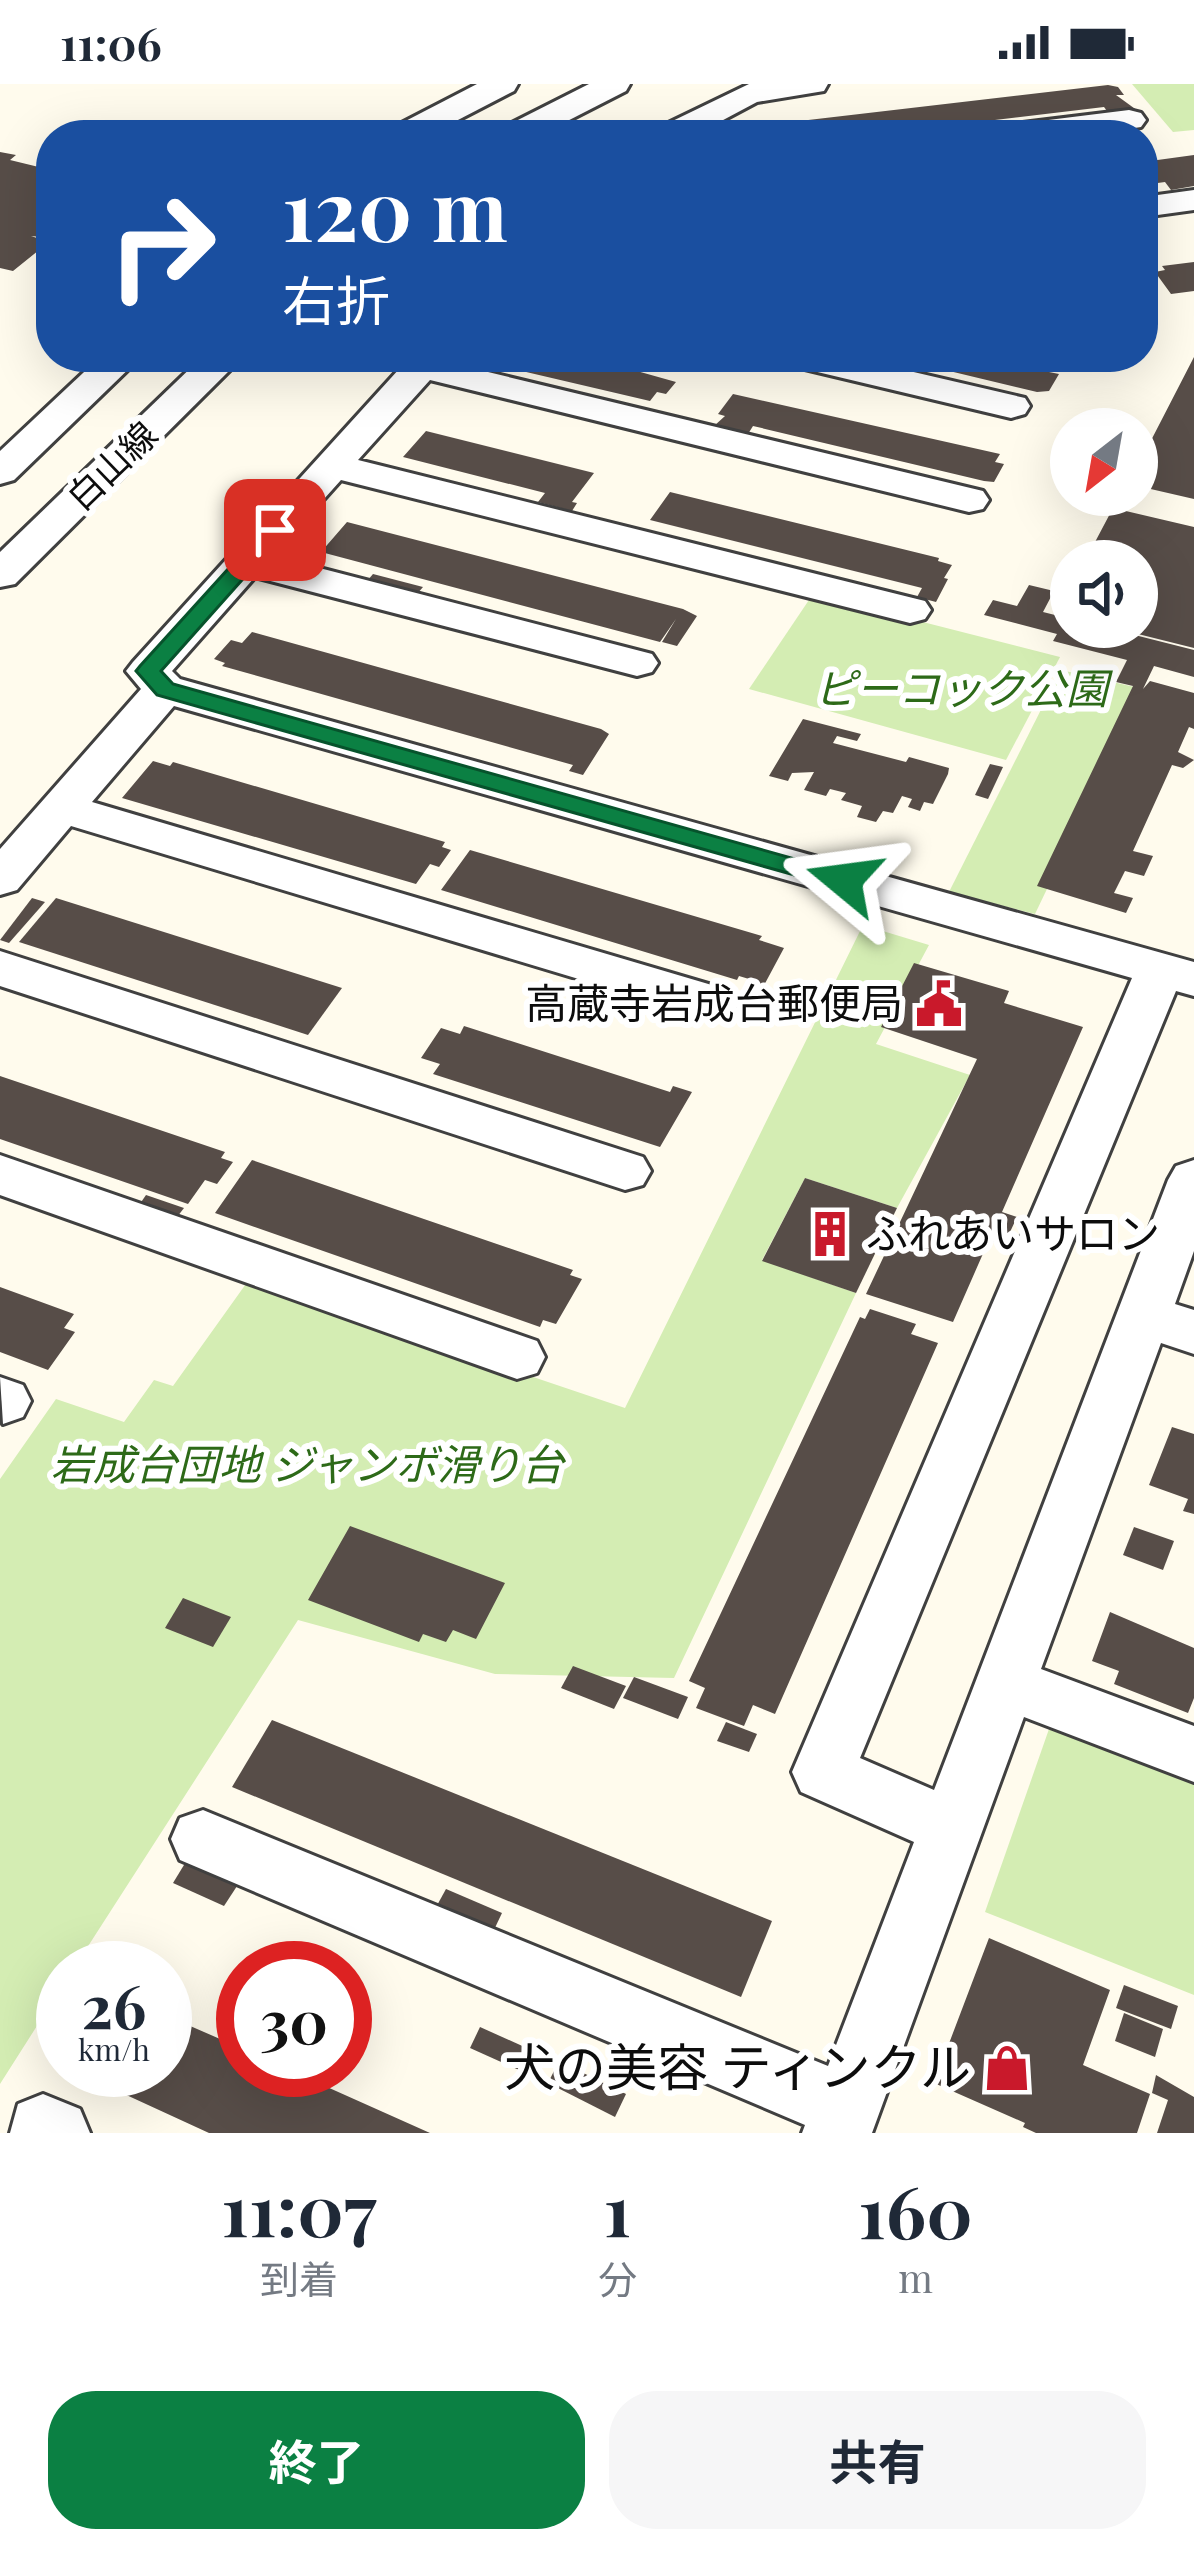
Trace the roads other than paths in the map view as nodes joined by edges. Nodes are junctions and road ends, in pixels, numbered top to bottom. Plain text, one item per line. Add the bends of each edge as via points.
1 (502, 84) edge
2 (614, 84) edge
3 (812, 84) edge
4 (433, 120) edge
5 (543, 120) edge
6 (699, 120) edge
7 (1194, 200) edge
8 (1158, 205) edge
9 (1194, 228) edge
10 (1158, 232) edge
11 (106, 372) edge
12 (209, 372) edge
13 (416, 372) edge
14 (464, 372) edge
15 (865, 372) edge
16 (1011, 406) dead end
17 (333, 466) junction
18 (0, 472) edge
19 (969, 500) dead end
20 (247, 562) junction
21 (0, 575) edge
22 (910, 610) dead end
23 (637, 663) dead end
24 (165, 689) junction
25 (62, 808) junction
26 (0, 879) edge
27 (0, 968) edge
28 (1177, 974) edge
29 (715, 1003) dead end
30 (625, 1172) dead end
31 (0, 1175) edge
32 (1194, 1180) edge
33 (1169, 1323) edge
34 (518, 1357) dead end
35 (1006, 1683) junction
36 (1194, 1754) edge
37 (951, 1828) junction
38 (203, 1839) dead end
39 (842, 2120) edge

1 - 4 street
2 - 5 street
3 - 6 street via 748,94
7 - 8 street
9 - 10 street
11 - 18 street, 白山線
12 - 21 street, 白山線
13 - 17 street
14 - 19 street
15 - 16 street
17 - 20 street
17 - 22 street
20 - 23 street
20 - 24 street via 148,671
24 - 25 street
24 - 28 street
25 - 26 street
25 - 29 street
27 - 30 street
28 - 37 street via 823,1772
31 - 34 street
32 - 33 street
33 - 35 street
35 - 36 street
35 - 37 street
37 - 39 street
38 - 39 street

